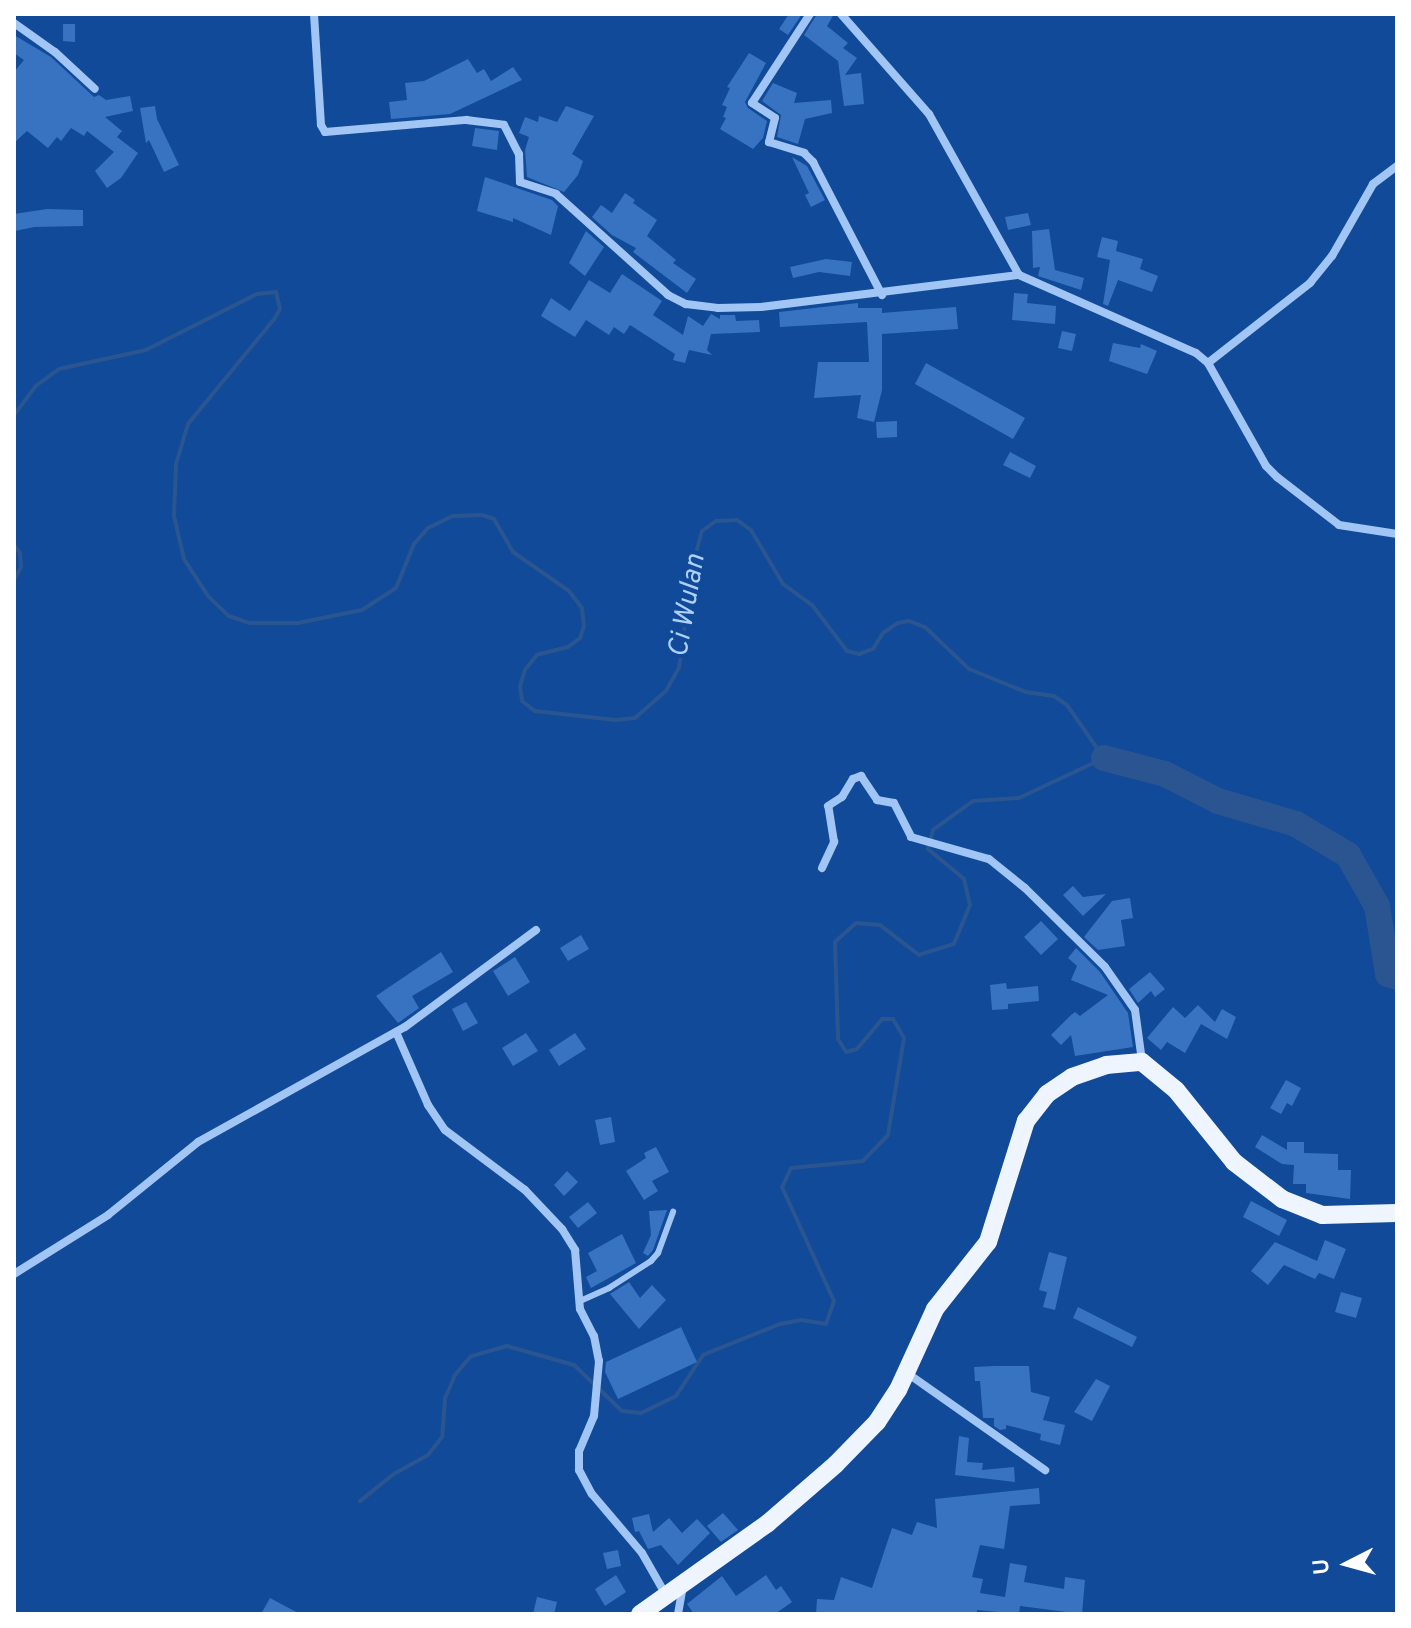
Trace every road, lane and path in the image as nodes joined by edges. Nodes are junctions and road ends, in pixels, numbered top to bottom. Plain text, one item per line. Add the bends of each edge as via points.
1 (314, 14) edge
2 (810, 14) edge
3 (841, 14) edge
4 (14, 23) edge
5 (95, 89) dead end
6 (1397, 166) edge
7 (1019, 275) junction
8 (882, 295) junction
9 (1208, 363) junction
10 (1397, 534) edge
11 (822, 868) dead end
12 (536, 930) dead end
13 (396, 1032) junction
14 (1142, 1062) junction
15 (673, 1212) dead end
16 (1397, 1213) edge
17 (14, 1274) edge
18 (580, 1301) junction
19 (907, 1373) junction
20 (1045, 1470) dead end
21 (683, 1585) junction
22 (666, 1595) junction
23 (644, 1613) edge
24 (678, 1614) edge

1 - 8 street via 325,132 466,120 504,125 519,154 520,182 556,194 668,295 686,304 761,307
2 - 8 street via 752,103 775,118 769,142 804,153 813,162
3 - 7 street via 929,114
4 - 5 street
6 - 9 street via 1373,184 1332,256 1310,283
7 - 8 street
7 - 9 street via 1190,350
9 - 10 street via 1277,477 1339,525
11 - 14 street via 834,842 828,806 858,775 877,800 894,803 909,835 982,856 1003,869 1118,981 1135,1010
12 - 13 street
13 - 17 street via 198,1142 103,1219
13 - 18 street via 428,1105 445,1130 525,1190 568,1238 578,1263
14 - 16 main road via 1176,1090 1234,1162 1282,1199 1322,1215
14 - 19 main road via 1088,1070 1058,1085 1038,1103 1018,1139 988,1242 935,1309
15 - 18 lane via 651,1261
18 - 22 street via 599,1350 597,1399 579,1451 579,1470 592,1494 642,1553
19 - 20 street
19 - 21 main road via 877,1422 836,1464 768,1523
21 - 22 main road
21 - 24 street
22 - 23 main road

